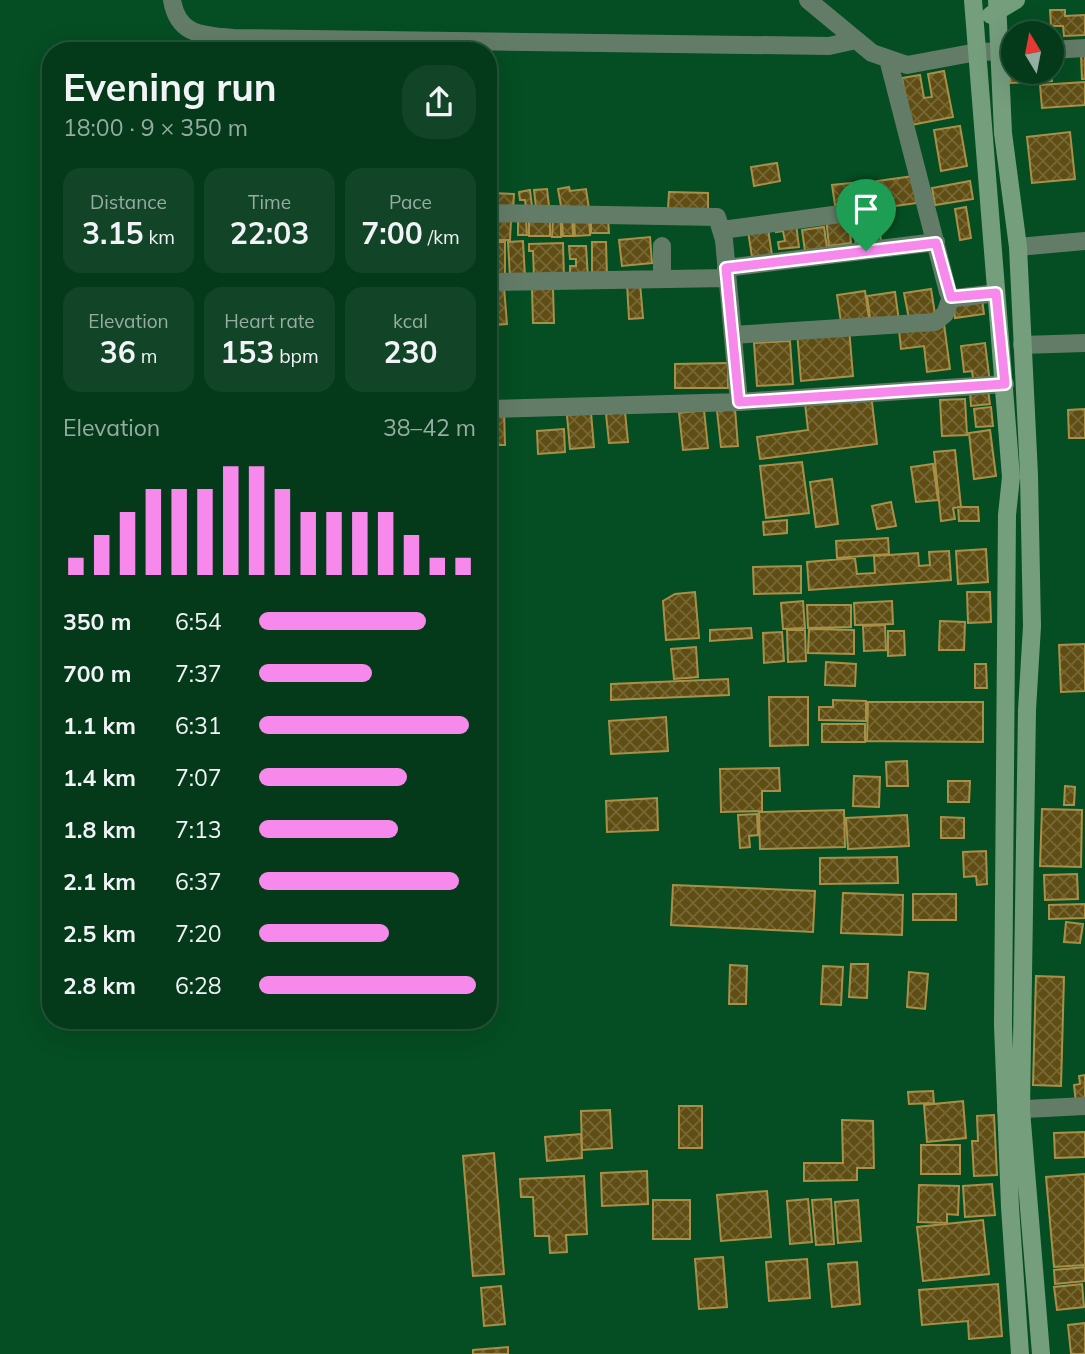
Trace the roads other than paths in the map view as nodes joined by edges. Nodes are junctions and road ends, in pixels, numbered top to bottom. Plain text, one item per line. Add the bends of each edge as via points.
1 (172, 0) edge
2 (808, 0) edge
3 (973, 0) edge
4 (1016, 0) edge
5 (998, 4) edge
6 (974, 20) junction
7 (856, 40) junction
8 (1085, 48) edge
9 (1064, 49) edge
10 (977, 52) junction
11 (1001, 52) edge
12 (888, 59) junction
13 (1005, 84) edge
14 (870, 210) dead end
15 (497, 213) edge
16 (722, 230) junction
17 (1085, 241) edge
18 (936, 243) junction
19 (662, 246) dead end
20 (1018, 247) junction
21 (727, 273) junction
22 (662, 279) junction
23 (497, 282) edge
24 (996, 293) junction
25 (951, 297) junction
26 (733, 335) junction
27 (1085, 343) edge
28 (1022, 345) junction
29 (1005, 384) junction
30 (739, 402) junction
31 (497, 409) edge
32 (1085, 1105) edge
33 (1013, 1110) junction
34 (1035, 1279) junction
35 (1016, 1280) junction
36 (1020, 1354) edge
37 (1041, 1354) edge

1 - 7 street via 176,17 194,34 233,38 829,46
2 - 7 street
3 - 6 main road
4 - 5 main road
5 - 6 main road
6 - 10 main road
7 - 12 street
8 - 9 street
10 - 11 street
10 - 12 street via 918,65
10 - 24 main road
12 - 18 street
13 - 20 main road via 1003,133
14 - 16 street
15 - 16 street via 710,215 717,217
16 - 21 street
17 - 20 street
18 - 21 street
18 - 25 street
19 - 22 street
20 - 28 main road
21 - 22 street
21 - 26 street
22 - 23 street
24 - 25 street
24 - 29 main road
25 - 26 street via 945,314 935,322
26 - 30 street
27 - 28 street
28 - 33 main road via 1032,626
29 - 30 street
29 - 33 main road via 1011,477 1003,1026
30 - 31 street
32 - 33 street
33 - 34 main road
33 - 35 main road
34 - 35 main road
34 - 37 main road
35 - 36 main road

